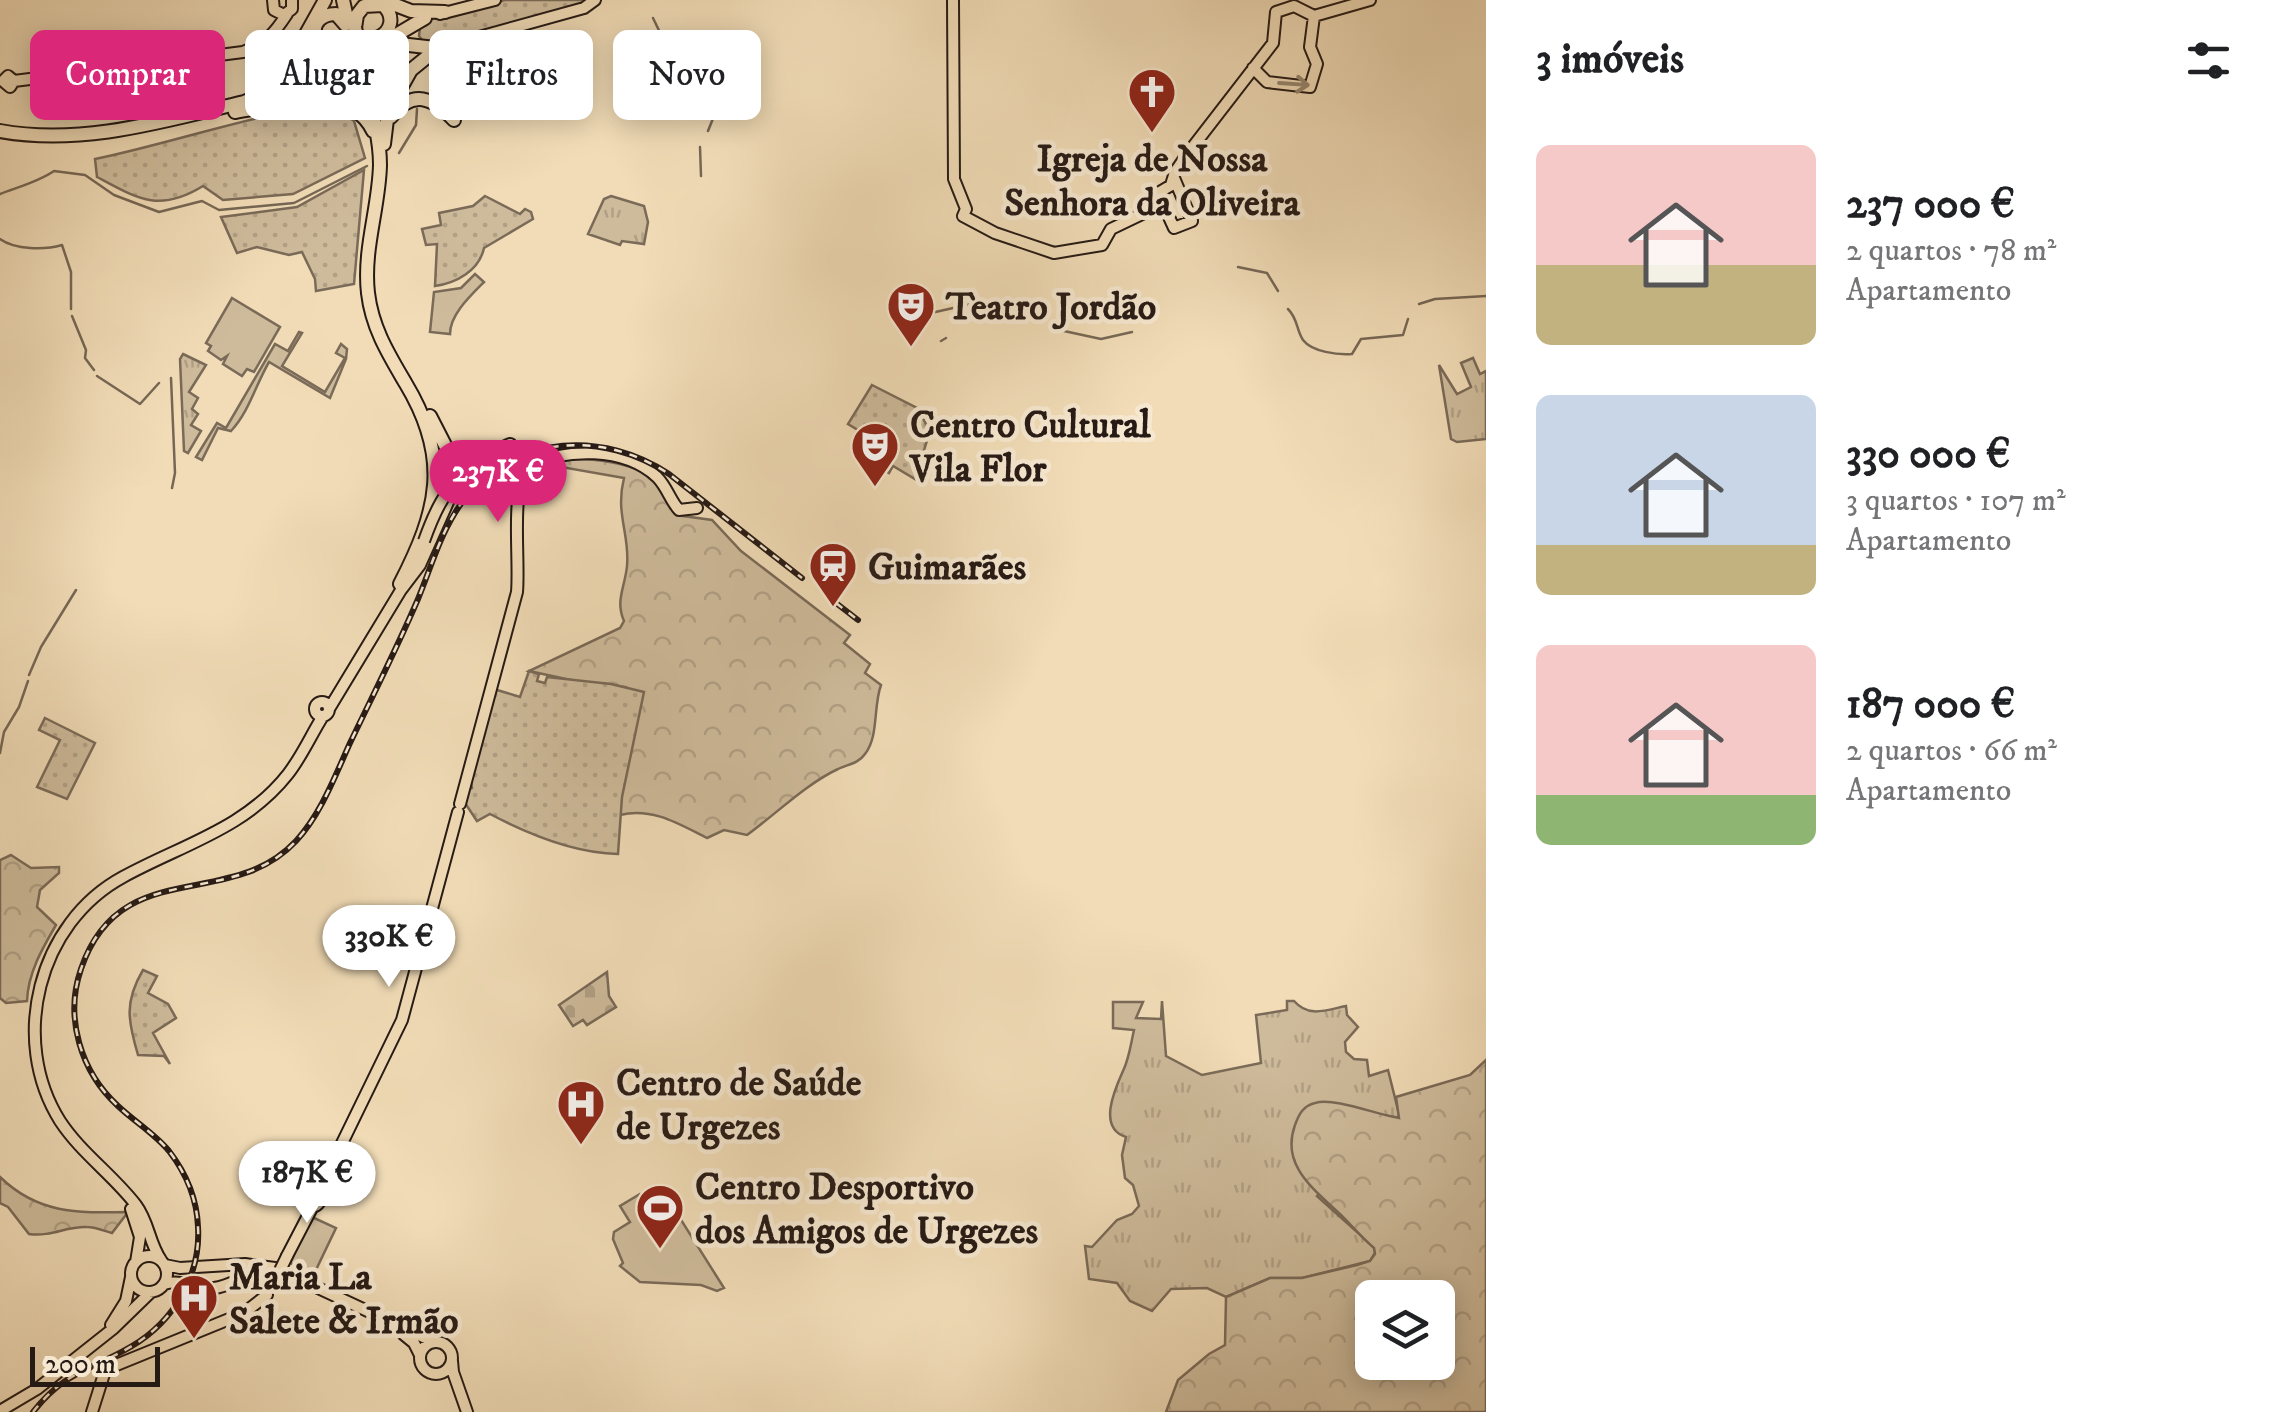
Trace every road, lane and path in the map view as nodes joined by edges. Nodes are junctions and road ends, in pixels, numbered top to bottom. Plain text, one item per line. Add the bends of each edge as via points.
1 (273, 0) edge
2 (325, 0) edge
3 (345, 0) edge
4 (383, 0) edge
5 (473, 0) edge
6 (496, 0) edge
7 (595, 0) edge
8 (953, 0) edge
9 (1370, 0) edge
10 (290, 7) edge
11 (451, 10) junction
12 (1314, 16) junction
13 (425, 18) junction
14 (307, 30) edge
15 (314, 30) edge
16 (352, 30) junction
17 (388, 30) edge
18 (407, 30) edge
19 (502, 30) edge
20 (429, 49) edge
21 (429, 59) edge
22 (429, 60) edge
23 (409, 63) edge
24 (429, 65) edge
25 (1253, 72) junction
26 (6, 81) edge
27 (429, 98) edge
28 (245, 101) edge
29 (429, 102) edge
30 (245, 109) edge
31 (238, 112) junction
32 (375, 120) edge
33 (0, 132) edge
34 (0, 139) edge
35 (383, 144) junction
36 (1174, 182) junction
37 (1162, 204) junction
38 (431, 425) junction
39 (510, 445) junction
40 (470, 475) junction
41 (697, 508) dead end
42 (400, 587) junction
43 (107, 1176) junction
44 (317, 1190) junction
45 (310, 1206) junction
46 (136, 1262) junction
47 (163, 1263) junction
48 (131, 1276) junction
49 (164, 1284) junction
50 (151, 1292) junction
51 (434, 1342) junction
52 (92, 1346) junction
53 (420, 1354) junction
54 (452, 1359) junction
55 (434, 1374) junction
56 (0, 1411) edge
57 (92, 1412) edge
58 (464, 1412) edge

1 - 10 main road via 272,8
2 - 14 highway
3 - 16 highway
4 - 11 highway via 411,11
5 - 11 main road
6 - 11 main road
7 - 19 main road
8 - 37 main road via 954,168 963,216 1060,254 1102,246 1111,229
9 - 12 main road
10 - 26 main road via 265,43 243,52
11 - 13 main road
12 - 25 main road via 1294,6 1276,12 1273,43
25 -> 12 main road via 1267,82 1310,86 1317,64 1310,48
13 - 18 highway
13 - 20 main road via 416,38
15 - 16 highway via 318,19 332,13
16 - 17 highway via 364,6 376,3 391,18
21 - 35 highway via 408,74 390,106
22 - 27 highway via 412,74 412,86
23 - 24 highway via 413,69
25 - 36 main road via 1188,153
28 - 33 highway via 93,134
29 - 35 highway via 411,100 392,115
30 - 31 highway
31 - 34 highway via 92,143
31 - 35 highway via 297,102 341,104 366,119
32 - 35 highway
35 - 38 highway via 372,263 376,313
36 - 37 main road via 1158,193
36 - 37 main road via 1192,220 1174,228
38 - 39 highway via 460,464
38 - 40 main road, bridge via 444,488 452,490
38 - 42 highway via 444,465 442,501 428,544
39 - 40 main road
39 - 42 main road, bridge via 449,488
40 - 42 main road
41 - 44 main road via 679,510 655,475 606,455 555,455 528,466 517,490 517,592 402,1020
42 - 43 main road via 296,764 262,802 234,824 112,884 74,919 52,954 36,1012 39,1074 61,1122
43 - 46 main road via 137,1221
43 - 47 main road via 141,1212
44 - 45 main road via 320,1201
44 - 45 main road via 302,1193
45 - 57 main road, bridge via 269,1292 244,1313 110,1368
46 - 47 main road via 145,1256
46 - 48 main road
47 - 49 main road
47 - 51 main road via 275,1268
48 - 50 main road
48 - 52 main road via 121,1310
49 - 50 main road
49 - 53 main road via 211,1288 256,1272 281,1276 397,1331
50 - 52 main road
51 - 53 main road
51 - 54 main road via 448,1347
52 - 56 main road
53 - 55 main road
54 - 55 main road via 448,1369
54 - 58 main road
55 - 58 main road

